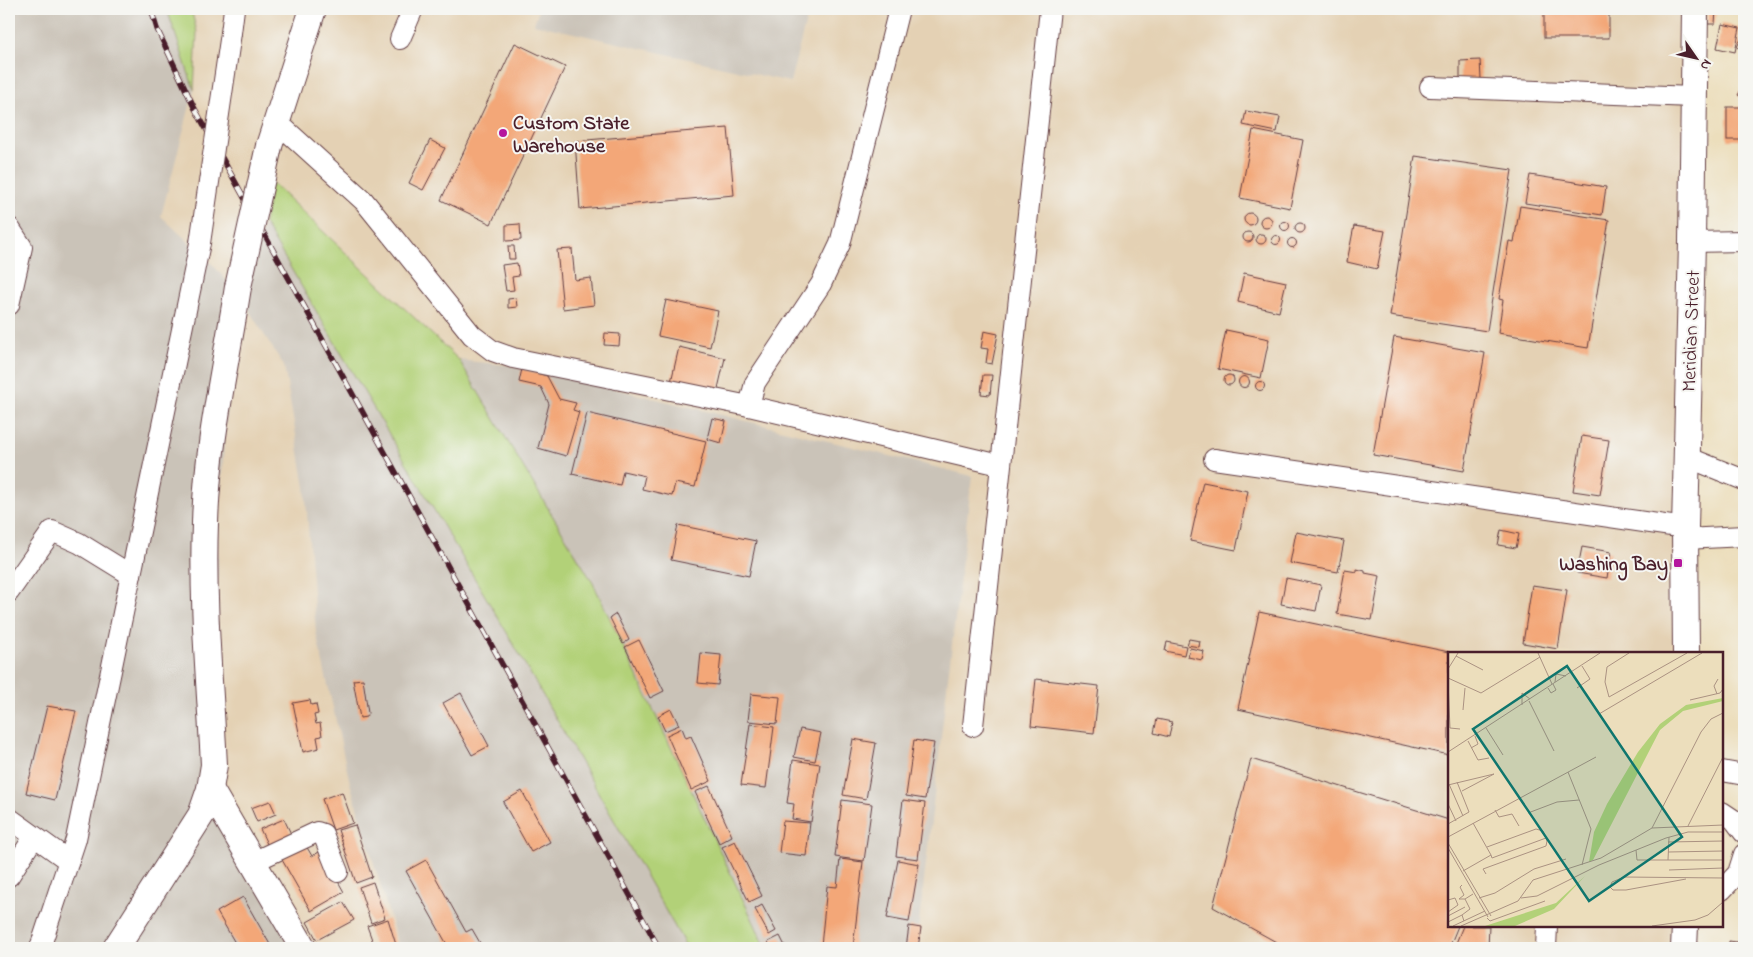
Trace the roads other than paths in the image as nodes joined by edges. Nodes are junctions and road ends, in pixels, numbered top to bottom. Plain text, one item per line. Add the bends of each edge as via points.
1 (234, 9) edge
2 (313, 9) edge
3 (413, 9) edge
4 (899, 9) edge
5 (1050, 9) edge
6 (1695, 9) edge
7 (400, 39) dead end
8 (1430, 87) dead end
9 (1693, 97) junction
10 (276, 121) junction
11 (9, 227) edge
12 (1744, 241) edge
13 (1692, 242) junction
14 (9, 305) edge
15 (749, 406) junction
16 (1687, 457) junction
17 (1214, 459) dead end
18 (1000, 465) junction
19 (1744, 480) edge
20 (1685, 533) junction
21 (1744, 536) edge
22 (131, 575) junction
23 (9, 592) edge
24 (1686, 652) edge
25 (973, 726) dead end
26 (1723, 771) edge
27 (1744, 775) edge
28 (210, 789) junction
29 (1723, 813) edge
30 (9, 818) edge
31 (1744, 833) edge
32 (34, 837) junction
33 (1744, 854) edge
34 (69, 861) junction
35 (252, 862) junction
36 (338, 872) dead end
37 (9, 876) edge
38 (1723, 889) edge
39 (1547, 927) edge
40 (1685, 927) edge
41 (40, 948) edge
42 (116, 948) edge
43 (303, 948) edge
44 (1546, 948) edge
45 (1684, 948) edge

1 - 22 street, bridge via 200,243
2 - 10 main road
3 - 7 street
4 - 15 street via 840,244 821,284 755,384
5 - 18 street
6 - 9 main road, Meridian Street
8 - 9 street
9 - 13 main road, Meridian Street
10 - 15 street via 364,201 472,335 493,351 513,358
10 - 28 main road, bridge via 238,287 208,482 204,588 214,765
11 - 14 street via 22,247
12 - 13 street
13 - 16 main road, Meridian Street
15 - 18 street
16 - 19 street
16 - 20 main road, Meridian Street
17 - 20 street
18 - 25 street
20 - 21 street
20 - 24 main road, Meridian Street
22 - 23 street via 79,543 52,531
22 - 34 street
26 - 27 street
28 - 35 main road
28 - 42 main road via 201,815
29 - 31 street
30 - 32 street
32 - 34 street
32 - 37 street
33 - 38 street via 1738,873
34 - 41 street
35 - 36 street via 317,832 323,834
35 - 43 main road
39 - 44 street
40 - 45 main road

